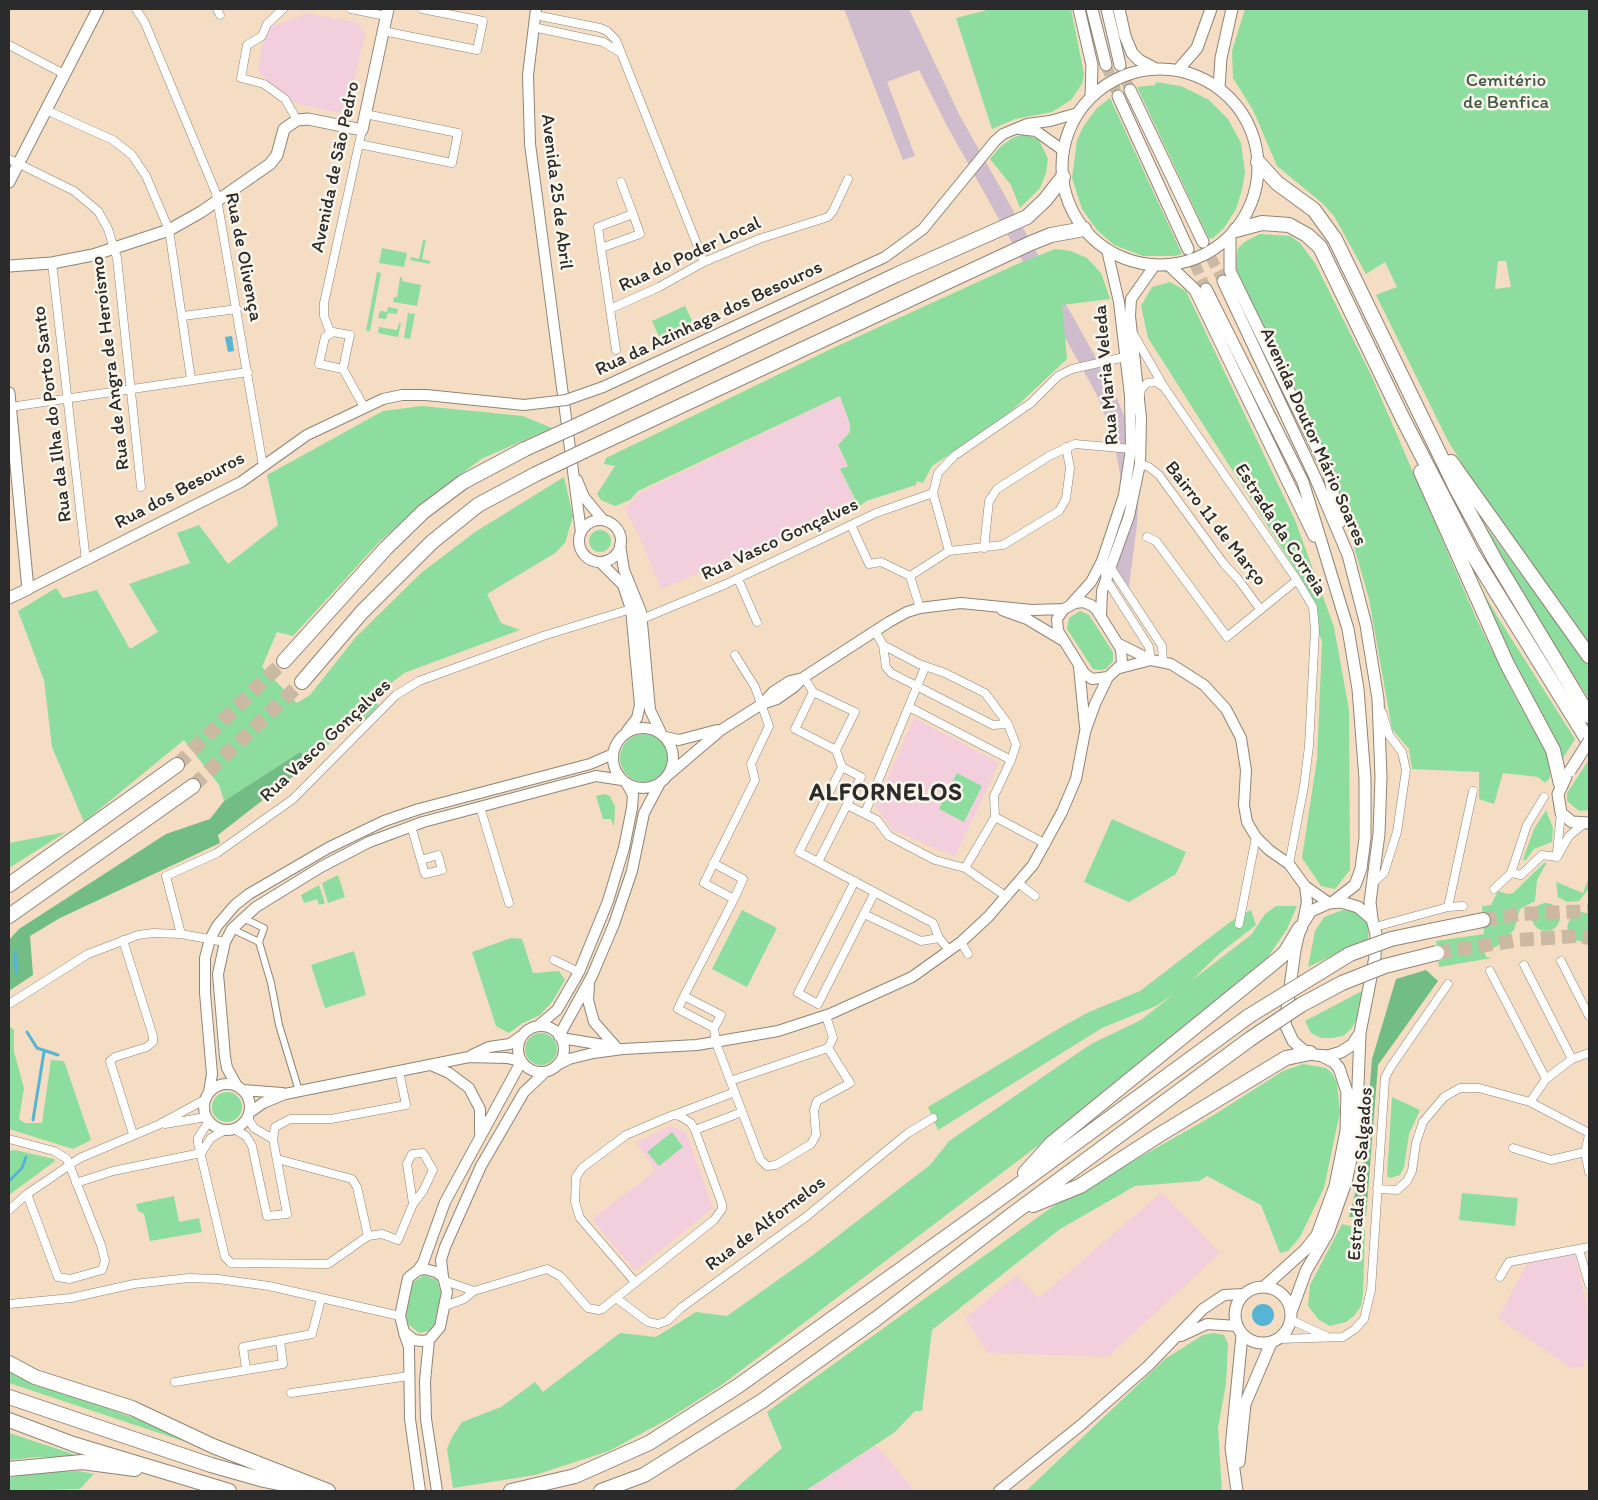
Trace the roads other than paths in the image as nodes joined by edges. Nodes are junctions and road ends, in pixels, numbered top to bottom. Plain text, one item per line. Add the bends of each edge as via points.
1 (98, 9) edge
2 (136, 9) edge
3 (283, 9) edge
4 (351, 9) edge
5 (422, 9) edge
6 (1079, 9) edge
7 (1092, 9) edge
8 (1107, 9) edge
9 (1119, 9) edge
10 (1211, 9) edge
11 (1232, 9) edge
12 (387, 12) edge
13 (535, 12) edge
14 (533, 27) junction
15 (383, 31) junction
16 (9, 44) edge
17 (622, 54) junction
18 (1106, 65) tunnel mouth
19 (1120, 65) tunnel mouth
20 (1156, 69) junction
21 (1178, 70) junction
22 (64, 74) junction
23 (1219, 88) junction
24 (1130, 90) tunnel mouth
25 (1118, 96) tunnel mouth
26 (1091, 97) junction
27 (46, 110) junction
28 (1078, 113) junction
29 (365, 114) junction
30 (297, 120) junction
31 (1013, 129) junction
32 (362, 130) junction
33 (359, 144) junction
34 (1064, 151) junction
35 (13, 161) edge
36 (1258, 162) junction
37 (1063, 177) junction
38 (848, 179) dead end
39 (9, 182) edge
40 (621, 182) dead end
41 (218, 201) junction
42 (633, 214) junction
43 (1084, 229) junction
44 (168, 230) junction
45 (1233, 233) junction
46 (1204, 242) tunnel mouth
47 (601, 248) junction
48 (115, 249) junction
49 (1188, 249) tunnel mouth
50 (1107, 250) junction
51 (704, 262) junction
52 (52, 263) junction
53 (1155, 265) junction
54 (1169, 265) junction
55 (9, 266) edge
56 (1223, 281) tunnel mouth
57 (1206, 289) tunnel mouth
58 (237, 309) junction
59 (610, 309) junction
60 (183, 316) junction
61 (1132, 328) junction
62 (330, 332) junction
63 (616, 350) dead end
64 (1125, 356) junction
65 (344, 369) junction
66 (248, 372) junction
67 (191, 379) junction
68 (1164, 388) junction
69 (130, 389) junction
70 (9, 393) edge
71 (1140, 396) junction
72 (68, 399) junction
73 (10, 407) junction
74 (364, 407) junction
75 (1419, 413) junction
76 (1402, 417) junction
77 (1066, 448) junction
78 (1131, 449) junction
79 (1140, 464) junction
80 (263, 466) junction
81 (575, 477) junction
82 (142, 487) dead end
83 (933, 493) junction
84 (603, 520) junction
85 (851, 525) junction
86 (581, 532) junction
87 (1147, 537) dead end
88 (620, 545) junction
89 (984, 548) junction
90 (949, 551) junction
91 (1348, 555) junction
92 (86, 561) junction
93 (600, 562) junction
94 (1106, 563) junction
95 (910, 576) junction
96 (1332, 576) junction
97 (738, 578) junction
98 (1106, 579) junction
99 (1297, 580) junction
100 (28, 589) junction
101 (9, 598) edge
102 (997, 607) junction
103 (1068, 607) junction
104 (920, 608) junction
105 (631, 609) junction
106 (1260, 609) junction
107 (1101, 617) junction
108 (642, 619) junction
109 (756, 622) dead end
110 (874, 631) junction
111 (1062, 640) junction
112 (1118, 644) junction
113 (883, 645) junction
114 (735, 655) dead end
115 (1589, 656) edge
116 (1151, 660) junction
117 (284, 661) tunnel mouth
118 (1164, 662) junction
119 (1079, 666) junction
120 (925, 667) junction
121 (1120, 668) junction
122 (804, 677) junction
123 (1108, 678) junction
124 (302, 682) tunnel mouth
125 (918, 686) junction
126 (813, 692) junction
127 (1378, 699) junction
128 (762, 704) junction
129 (909, 707) junction
130 (1589, 716) edge
131 (1008, 724) junction
132 (721, 730) junction
133 (1086, 732) junction
134 (624, 734) junction
135 (663, 735) junction
136 (1589, 741) edge
137 (836, 750) junction
138 (613, 754) junction
139 (1011, 760) junction
140 (177, 765) tunnel mouth
141 (842, 767) junction
142 (664, 780) junction
143 (625, 782) junction
144 (1561, 784) junction
145 (192, 786) tunnel mouth
146 (496, 787) junction
147 (1473, 791) dead end
148 (1544, 797) dead end
149 (500, 801) junction
150 (847, 805) junction
151 (480, 807) junction
152 (419, 809) junction
153 (1561, 813) junction
154 (866, 814) junction
155 (995, 817) junction
156 (423, 822) junction
157 (1587, 823) edge
158 (411, 826) junction
159 (1256, 837) junction
160 (1046, 844) junction
161 (1557, 857) junction
162 (421, 860) dead end
163 (818, 862) junction
164 (713, 863) junction
165 (1289, 864) junction
166 (965, 868) junction
167 (1511, 873) junction
168 (855, 881) junction
169 (1373, 883) junction
170 (1018, 884) junction
171 (9, 885) edge
172 (1305, 886) junction
173 (1494, 889) dead end
174 (875, 892) junction
175 (1034, 896) dead end
176 (1007, 897) junction
177 (734, 899) junction
178 (1331, 902) junction
179 (510, 903) dead end
180 (1463, 906) dead end
181 (1448, 907) junction
182 (864, 914) junction
183 (10, 916) edge
184 (243, 918) junction
185 (1482, 920) tunnel mouth
186 (1373, 923) junction
187 (1239, 924) dead end
188 (1301, 925) junction
189 (232, 929) junction
190 (181, 934) junction
191 (939, 938) junction
192 (210, 939) junction
193 (123, 940) junction
194 (225, 942) junction
195 (259, 942) junction
196 (960, 942) junction
197 (949, 950) junction
198 (1438, 953) tunnel mouth
199 (968, 954) dead end
200 (554, 960) dead end
201 (1561, 961) dead end
202 (1524, 965) dead end
203 (1490, 971) dead end
204 (579, 972) junction
205 (592, 976) junction
206 (1448, 984) dead end
207 (684, 996) junction
208 (9, 1004) edge
209 (818, 1004) junction
210 (824, 1016) junction
211 (1589, 1016) edge
212 (538, 1026) junction
213 (714, 1028) junction
214 (1360, 1033) junction
215 (522, 1036) junction
216 (560, 1037) junction
217 (716, 1043) junction
218 (620, 1048) junction
219 (828, 1048) junction
220 (1589, 1053) edge
221 (1315, 1054) junction
222 (469, 1057) junction
223 (1572, 1059) junction
224 (521, 1062) junction
225 (430, 1065) junction
226 (558, 1065) junction
227 (399, 1071) junction
228 (544, 1073) junction
229 (1546, 1078) junction
230 (730, 1080) junction
231 (240, 1088) junction
232 (299, 1091) junction
233 (735, 1092) junction
234 (285, 1094) junction
235 (207, 1096) junction
236 (1530, 1102) junction
237 (742, 1112) junction
238 (248, 1115) junction
239 (674, 1115) junction
240 (933, 1118) dead end
241 (208, 1119) junction
242 (158, 1125) junction
243 (230, 1129) junction
244 (694, 1130) junction
245 (262, 1132) junction
246 (133, 1134) junction
247 (1589, 1134) edge
248 (480, 1137) junction
249 (9, 1139) edge
250 (273, 1139) junction
251 (252, 1146) junction
252 (1513, 1148) dead end
253 (1585, 1152) junction
254 (201, 1153) junction
255 (277, 1159) junction
256 (69, 1164) junction
257 (1589, 1172) edge
258 (76, 1183) junction
259 (1377, 1189) junction
260 (27, 1194) junction
261 (1002, 1197) junction
262 (413, 1204) junction
263 (9, 1210) edge
264 (1014, 1213) junction
265 (368, 1236) junction
266 (1589, 1247) edge
267 (1579, 1250) junction
268 (231, 1263) junction
269 (418, 1270) junction
270 (1500, 1277) dead end
271 (444, 1279) junction
272 (231, 1280) junction
273 (635, 1282) junction
274 (1589, 1284) edge
275 (1264, 1287) junction
276 (474, 1291) junction
277 (1244, 1294) junction
278 (616, 1298) junction
279 (321, 1299) junction
280 (9, 1304) edge
281 (445, 1306) junction
282 (400, 1316) junction
283 (1291, 1316) junction
284 (1240, 1330) junction
285 (404, 1332) junction
286 (1335, 1339) junction
287 (429, 1340) junction
288 (1173, 1340) junction
289 (280, 1341) junction
290 (1275, 1341) junction
291 (9, 1363) edge
292 (246, 1369) junction
293 (409, 1376) junction
294 (175, 1382) dead end
295 (291, 1392) dead end
296 (9, 1397) edge
297 (9, 1420) edge
298 (9, 1469) edge
299 (175, 1474) junction
300 (229, 1491) edge
301 (320, 1491) edge
302 (328, 1491) edge
303 (420, 1491) edge
304 (437, 1491) edge
305 (511, 1491) edge
306 (601, 1491) edge
307 (999, 1491) edge
308 (1238, 1491) edge

1 - 22 main road
2 - 41 street, Rua de Olivença via 145,23
3 - 30 street via 267,24 262,36 246,45 241,78 264,84 285,99
4 - 12 street
5 - 15 street via 482,21 476,50
6 - 26 main road via 1092,64
7 - 18 main road
8 - 19 main road
9 - 20 main road via 1132,53
10 - 21 main road via 1197,48
11 - 23 main road via 1220,58
12 - 15 main road, Avenida de São Pedro
13 - 14 street, Avenida 25 de Abril
13 - 17 street via 607,31 616,40
14 - 17 street via 603,42
14 - 81 street, Avenida 25 de Abril via 528,100 530,144
15 - 29 main road, Avenida de São Pedro
16 - 22 street
17 - 51 street
20 - 21 main road
20 - 26 main road via 1142,70 1115,80
21 - 23 main road
22 - 27 main road
23 - 36 main road via 1247,121 1255,141
24 - 46 main road
25 - 49 main road
26 - 28 main road
27 - 35 main road
27 - 44 street via 114,140 132,155 146,176
28 - 31 street
28 - 34 main road
29 - 32 main road, Avenida de São Pedro
29 - 33 street via 458,133 452,163
30 - 32 main road via 308,119
30 - 41 main road via 284,129 274,160
31 - 34 street via 1036,131
31 - 74 street, Rua da Azinhaga dos Besouros, bridge via 995,140 928,224 898,248 603,387 566,400 524,405 414,395 392,397
32 - 33 street, Avenida de São Pedro
33 - 62 street, Avenida de São Pedro via 324,302 324,316
34 - 37 main road
35 - 39 main road
35 - 48 street, Rua de Angra de Heroísmo via 74,191 98,211
36 - 45 main road via 1254,198
36 - 75 highway via 1277,183 1302,200 1325,223
37 - 43 main road via 1074,213
37 - 117 highway, bridge via 1027,217 525,449 463,482 424,512 386,548
38 - 51 street, Rua do Poder Local via 834,211 828,217 759,239
40 - 42 street
41 - 44 main road
41 - 58 street, Rua de Olivença
42 - 47 street via 598,227
42 - 47 street via 640,234
43 - 50 main road
43 - 124 highway, bridge via 1051,235 536,474 478,505 432,542 362,612
44 - 48 main road
44 - 60 street
45 - 54 main road via 1208,253
45 - 76 highway via 1262,223 1276,222 1299,229 1314,240 1324,254
45 - 91 main road via 1230,271 1328,471
47 - 59 street
48 - 52 main road
48 - 69 street, Rua de Angra de Heroísmo
50 - 53 main road via 1138,263
50 - 64 street, Rua Maria Veleda via 1117,289
51 - 59 street, Rua do Poder Local
52 - 55 main road
52 - 72 street, Rua da Ilha do Porto Santo
53 - 54 main road
53 - 61 street, Rua Maria Veleda via 1131,299
54 - 96 main road via 1195,290
56 - 91 main road, Avenida Doutor Mário Soares
57 - 96 main road, Avenida Doutor Mário Soares via 1303,482
58 - 60 street
58 - 66 street, Rua de Olivença
59 - 63 street
60 - 67 street
61 - 68 street, Estrada da Correia
61 - 71 street, Rua Maria Veleda
62 - 65 street via 350,335
62 - 65 street via 325,337 319,364
64 - 78 street, Rua Maria Veleda via 1131,406
64 - 83 street via 1072,369 1058,376 1030,403 954,456 938,473
65 - 74 street
66 - 67 street
66 - 80 street, Rua de Olivença
67 - 69 street
68 - 71 street via 1156,382 1147,383
68 - 99 street, Estrada da Correia
69 - 72 street
69 - 82 street, Rua de Angra de Heroísmo
70 - 73 main road
71 - 79 street, Rua Maria Veleda
72 - 73 street
72 - 92 street, Rua da Ilha do Porto Santo
73 - 100 main road
74 - 80 street, Rua dos Besouros via 307,435
75 - 115 highway via 1489,518
75 - 130 highway via 1495,560
76 - 136 highway via 1472,554
76 - 144 highway via 1437,510 1507,664 1556,758
77 - 78 street via 1083,444
77 - 89 street via 994,491
77 - 89 street via 1070,468 1063,508 1010,541
78 - 94 street, Rua Maria Veleda via 1124,495
79 - 94 street, Rua Maria Veleda via 1129,516
79 - 106 street, Bairro 11 de Março via 1149,466 1159,475
80 - 92 street, Rua dos Besouros via 241,482
81 - 84 street via 584,496
81 - 86 street, Avenida 25 de Abril
83 - 85 street, Rua Vasco Gonçalves
83 - 90 street
84 - 86 street via 587,524
84 - 88 street via 617,528
85 - 95 street via 870,564 881,562
85 - 97 street, Rua Vasco Gonçalves
86 - 93 street via 582,552
87 - 106 street, Bairro 11 de Março via 1156,541 1226,637
88 - 93 street via 611,559
88 - 108 street via 624,570
89 - 90 street
90 - 95 street
91 - 127 main road, Avenida Doutor Mário Soares via 1366,625
92 - 100 street, Rua dos Besouros
93 - 105 street via 622,586
94 - 98 street, Rua Maria Veleda
94 - 103 street, Rua Maria Veleda
94 - 118 street via 1162,646
95 - 104 street
96 - 178 main road, Avenida Doutor Mário Soares via 1348,629 1358,689 1366,779 1365,838 1360,869 1355,885
97 - 108 street, Rua Vasco Gonçalves
97 - 109 street
98 - 107 street, Rua Maria Veleda via 1101,594
98 - 116 street via 1149,647
99 - 106 street, Bairro 11 de Março
99 - 165 street, Estrada da Correia via 1313,608 1315,630 1307,769
100 - 101 main road, Rua dos Besouros
102 - 103 street
102 - 104 street via 961,602
102 - 111 street via 1027,619
103 - 107 street via 1083,602 1091,604
103 - 111 street via 1058,619
104 - 110 street
105 - 134 street via 640,705 637,718
105 - 190 street, Rua Vasco Gonçalves via 419,680 396,696 293,799 217,853 166,876
107 - 112 street
108 - 135 street via 650,710
110 - 113 street
110 - 122 street
111 - 119 street
112 - 116 street
112 - 121 street via 1123,659
113 - 120 street
113 - 125 street via 888,670
114 - 128 street via 756,687
116 - 118 street
116 - 121 street
118 - 159 street via 1191,675 1226,709 1241,738 1246,770 1244,805
119 - 123 street via 1092,679
119 - 133 street
120 - 125 street
120 - 131 street via 985,693
121 - 123 street
122 - 126 street
122 - 128 street via 778,688
123 - 133 street
125 - 129 street
125 - 131 street via 993,725
126 - 137 street via 795,730
126 - 137 street via 855,712
127 - 169 main road, Avenida Doutor Mário Soares via 1381,777
127 - 169 street, Avenida Doutor Mário Soares via 1389,735 1402,752 1406,770 1397,832 1384,874
128 - 132 street
128 - 164 street via 769,726 751,764 755,780
129 - 139 street
129 - 154 street
131 - 139 street via 1016,745
132 - 135 street via 679,740
132 - 142 street
133 - 160 street via 1076,779
134 - 135 street via 642,728
134 - 138 street
135 - 142 street via 670,744 674,760
136 - 144 main road, bridge
137 - 141 street
138 - 143 street via 615,768
138 - 146 street via 590,764
139 - 155 street via 994,796
140 - 171 highway
141 - 150 street via 861,777
141 - 163 street via 798,852
142 - 143 street via 642,788
142 - 205 street via 644,813 632,871
143 - 149 street via 596,776
143 - 204 street via 633,798 624,848 603,915
144 - 153 main road via 1557,801
145 - 183 highway
146 - 149 street
146 - 152 street
147 - 181 street
148 - 167 street via 1527,826
149 - 151 street
150 - 154 street
150 - 163 street
151 - 156 street
151 - 179 street
152 - 156 street
152 - 192 street via 384,821 328,848 249,894 235,905
153 - 157 main road via 1572,822
153 - 161 street
154 - 166 street via 877,820 889,836 935,860
155 - 160 street
155 - 166 street
156 - 158 street
157 - 161 street via 1570,836
158 - 162 street
158 - 184 street via 329,863
159 - 165 street
159 - 187 street
160 - 170 street
161 - 167 street via 1542,855 1521,876
163 - 168 street
164 - 177 street via 704,883
164 - 177 street via 744,879
165 - 172 street
166 - 176 street
167 - 173 street
168 - 174 street
168 - 209 street via 798,993
169 - 186 main road, Avenida Doutor Mário Soares via 1370,902
170 - 175 street
170 - 176 street
172 - 178 street
172 - 188 street via 1307,902
174 - 182 street
174 - 191 street via 933,923
176 - 196 street
177 - 207 street
178 - 186 main road via 1353,904 1365,911
178 - 188 main road, Avenida Doutor Mário Soares via 1311,911
180 - 181 street
181 - 186 street
182 - 191 street via 921,941
182 - 209 street
184 - 189 street
184 - 195 street via 264,928
185 - 261 highway, bridge via 1391,939 1350,954 1249,1016
186 - 214 main road, Avenida Doutor Mário Soares via 1375,957
188 - 221 main road via 1285,1024 1292,1041
188 - 261 highway via 1277,960 1052,1144
189 - 194 street
189 - 195 street
190 - 192 street
190 - 193 street via 153,932
191 - 197 street
192 - 194 street
192 - 235 street via 204,970 212,1074
193 - 208 street via 88,954
193 - 246 street via 154,1036 147,1047 115,1057 110,1062
194 - 231 street via 219,993 224,1057
195 - 232 street
196 - 197 street
196 - 199 street
197 - 210 street via 902,983
198 - 264 highway, bridge via 1385,966 1342,983 1301,1005
200 - 204 street
201 - 211 street
202 - 223 street
203 - 229 street
204 - 212 street via 557,1010
205 - 216 street
205 - 218 street via 588,989 590,1011 599,1029
206 - 259 street, Estrada dos Salgados via 1385,1078
207 - 213 street via 678,1009
207 - 213 street via 721,1015
209 - 210 street
210 - 217 street via 770,1033
210 - 219 street via 833,1038
212 - 215 street
212 - 216 street via 550,1028
213 - 217 street
214 - 221 main road via 1352,1045 1341,1052
214 - 283 main road, Avenida Doutor Mário Soares via 1356,1137 1346,1182 1328,1233 1306,1271
215 - 222 street via 510,1044 489,1047
215 - 224 street via 518,1048
216 - 218 street
216 - 226 street via 564,1052
217 - 218 street
217 - 230 street
218 - 226 street via 570,1059
219 - 230 street
219 - 237 street via 850,1083 817,1101 814,1110 815,1139 776,1165 767,1166 760,1159
220 - 223 street
221 - 264 highway via 1286,1058 1080,1186
221 - 275 main road via 1334,1062 1344,1076 1347,1092 1346,1131 1335,1186 1317,1235
222 - 224 street via 508,1058
222 - 225 street
223 - 229 street
224 - 228 street via 531,1071
224 - 248 street
225 - 227 street
225 - 248 street via 449,1073 469,1088 480,1109
226 - 228 street
227 - 232 street
227 - 250 street via 406,1105 331,1119 290,1119 275,1127
228 - 271 street via 524,1092 481,1166 445,1247 441,1260
229 - 236 street
230 - 233 street
231 - 234 street
231 - 235 street via 222,1085
231 - 238 street via 249,1101
232 - 234 street
233 - 237 street
233 - 239 street
234 - 238 street
235 - 241 street via 204,1105
235 - 242 street
236 - 247 street
236 - 259 street via 1478,1088 1460,1088 1452,1092 1423,1122 1407,1181 1397,1190
237 - 244 street
238 - 243 street
238 - 245 street via 254,1128
239 - 244 street via 686,1119
239 - 273 street via 626,1135 582,1168 576,1177 575,1202 580,1218
240 - 278 street, Rua de Alfornelos via 908,1133 807,1216 667,1321 658,1324 648,1322
241 - 242 street
241 - 243 street
241 - 254 street via 197,1140
242 - 246 street
243 - 251 street via 246,1136
243 - 254 street via 211,1138
244 - 273 street via 722,1209 714,1220
245 - 250 street
245 - 251 street via 255,1135
246 - 256 street
247 - 253 street
248 - 269 street via 445,1202
249 - 256 street via 61,1154
250 - 255 street
251 - 255 street via 267,1216 287,1214
252 - 253 street via 1551,1160
253 - 257 street
254 - 258 street via 112,1171
254 - 268 street via 225,1257
255 - 265 street via 352,1179 357,1187
256 - 258 street
256 - 260 street
258 - 260 street via 105,1261 102,1270 70,1279 59,1279 55,1274
259 - 286 street, Estrada dos Salgados via 1368,1308 1355,1329
260 - 263 street
261 - 305 highway via 738,1386 649,1443 575,1476
262 - 262 street via 407,1164 412,1154 423,1153 433,1170
262 - 265 street via 398,1240 382,1234
264 - 306 highway via 762,1401 644,1475
265 - 268 street via 328,1264
266 - 267 street
267 - 270 street via 1509,1262
267 - 274 street
268 - 272 street
269 - 271 street via 431,1270
269 - 282 street via 406,1281
271 - 276 street
271 - 281 street
272 - 279 street
272 - 280 street via 189,1278 134,1284 71,1298
273 - 278 street
275 - 277 main road
275 - 283 main road via 1279,1292 1289,1304
276 - 278 street via 547,1268 560,1276 591,1310 602,1309
276 - 281 street via 464,1299
277 - 284 main road via 1235,1309
277 - 288 street via 1224,1295 1207,1305
279 - 282 street
279 - 289 street via 312,1334
281 - 287 street via 440,1327
282 - 285 street
283 - 286 street via 1320,1335
283 - 290 main road via 1285,1334
284 - 288 street via 1207,1324
284 - 290 main road via 1256,1343
284 - 308 main road via 1231,1448
285 - 287 street via 414,1340
285 - 293 street via 409,1347
286 - 290 street
287 - 304 street via 425,1410
288 - 307 street via 1081,1425
289 - 292 street via 243,1346
289 - 292 street via 283,1364
290 - 308 main road via 1245,1404
291 - 302 highway via 35,1377 132,1408 213,1446
292 - 294 street
293 - 295 street
293 - 303 street via 410,1419
296 - 301 highway via 211,1465
297 - 299 highway via 73,1444
298 - 299 highway via 82,1462
299 - 300 highway

